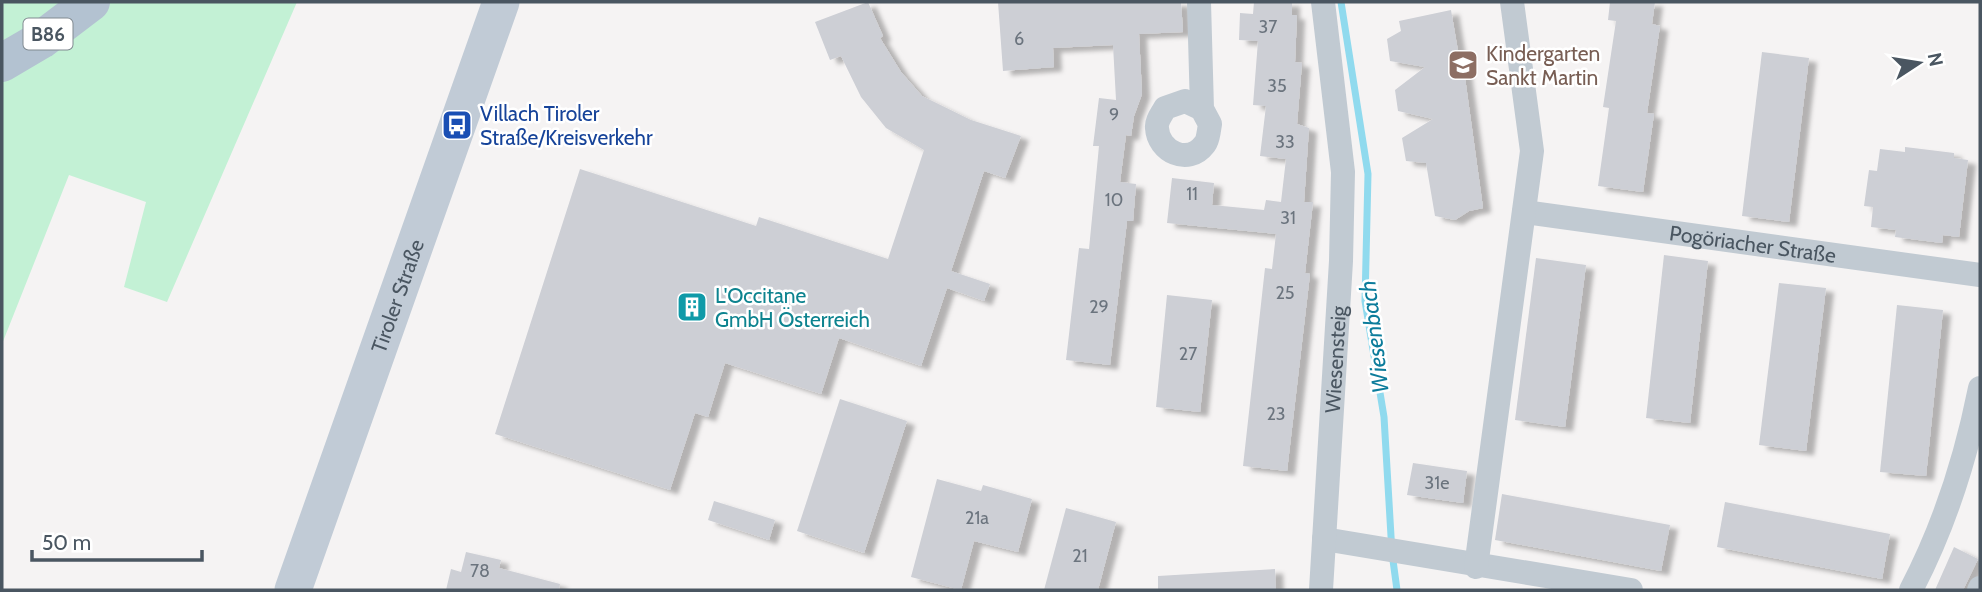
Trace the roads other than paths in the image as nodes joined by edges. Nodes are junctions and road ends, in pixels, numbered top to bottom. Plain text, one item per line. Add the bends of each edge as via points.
1 (91, 2) edge
2 (501, 2) edge
3 (1199, 2) edge
4 (1323, 2) edge
5 (1512, 2) edge
6 (2, 63) edge
7 (1202, 108) dead end
8 (1524, 212) junction
9 (1980, 275) edge
10 (1980, 388) edge
11 (1324, 539) junction
12 (1476, 567) junction
13 (293, 590) edge
14 (1321, 590) edge
15 (1631, 590) edge
16 (1911, 590) edge

1 - 6 main road, B86
2 - 13 main road, Tiroler Straße
3 - 7 street
4 - 11 street, Wiesensteig via 1343,172
5 - 8 street via 1532,151
8 - 9 street, Pogöriacher Straße
8 - 12 street
10 - 16 street via 1972,429 1935,545
11 - 12 street
11 - 14 street, Wiesensteig
12 - 15 street

